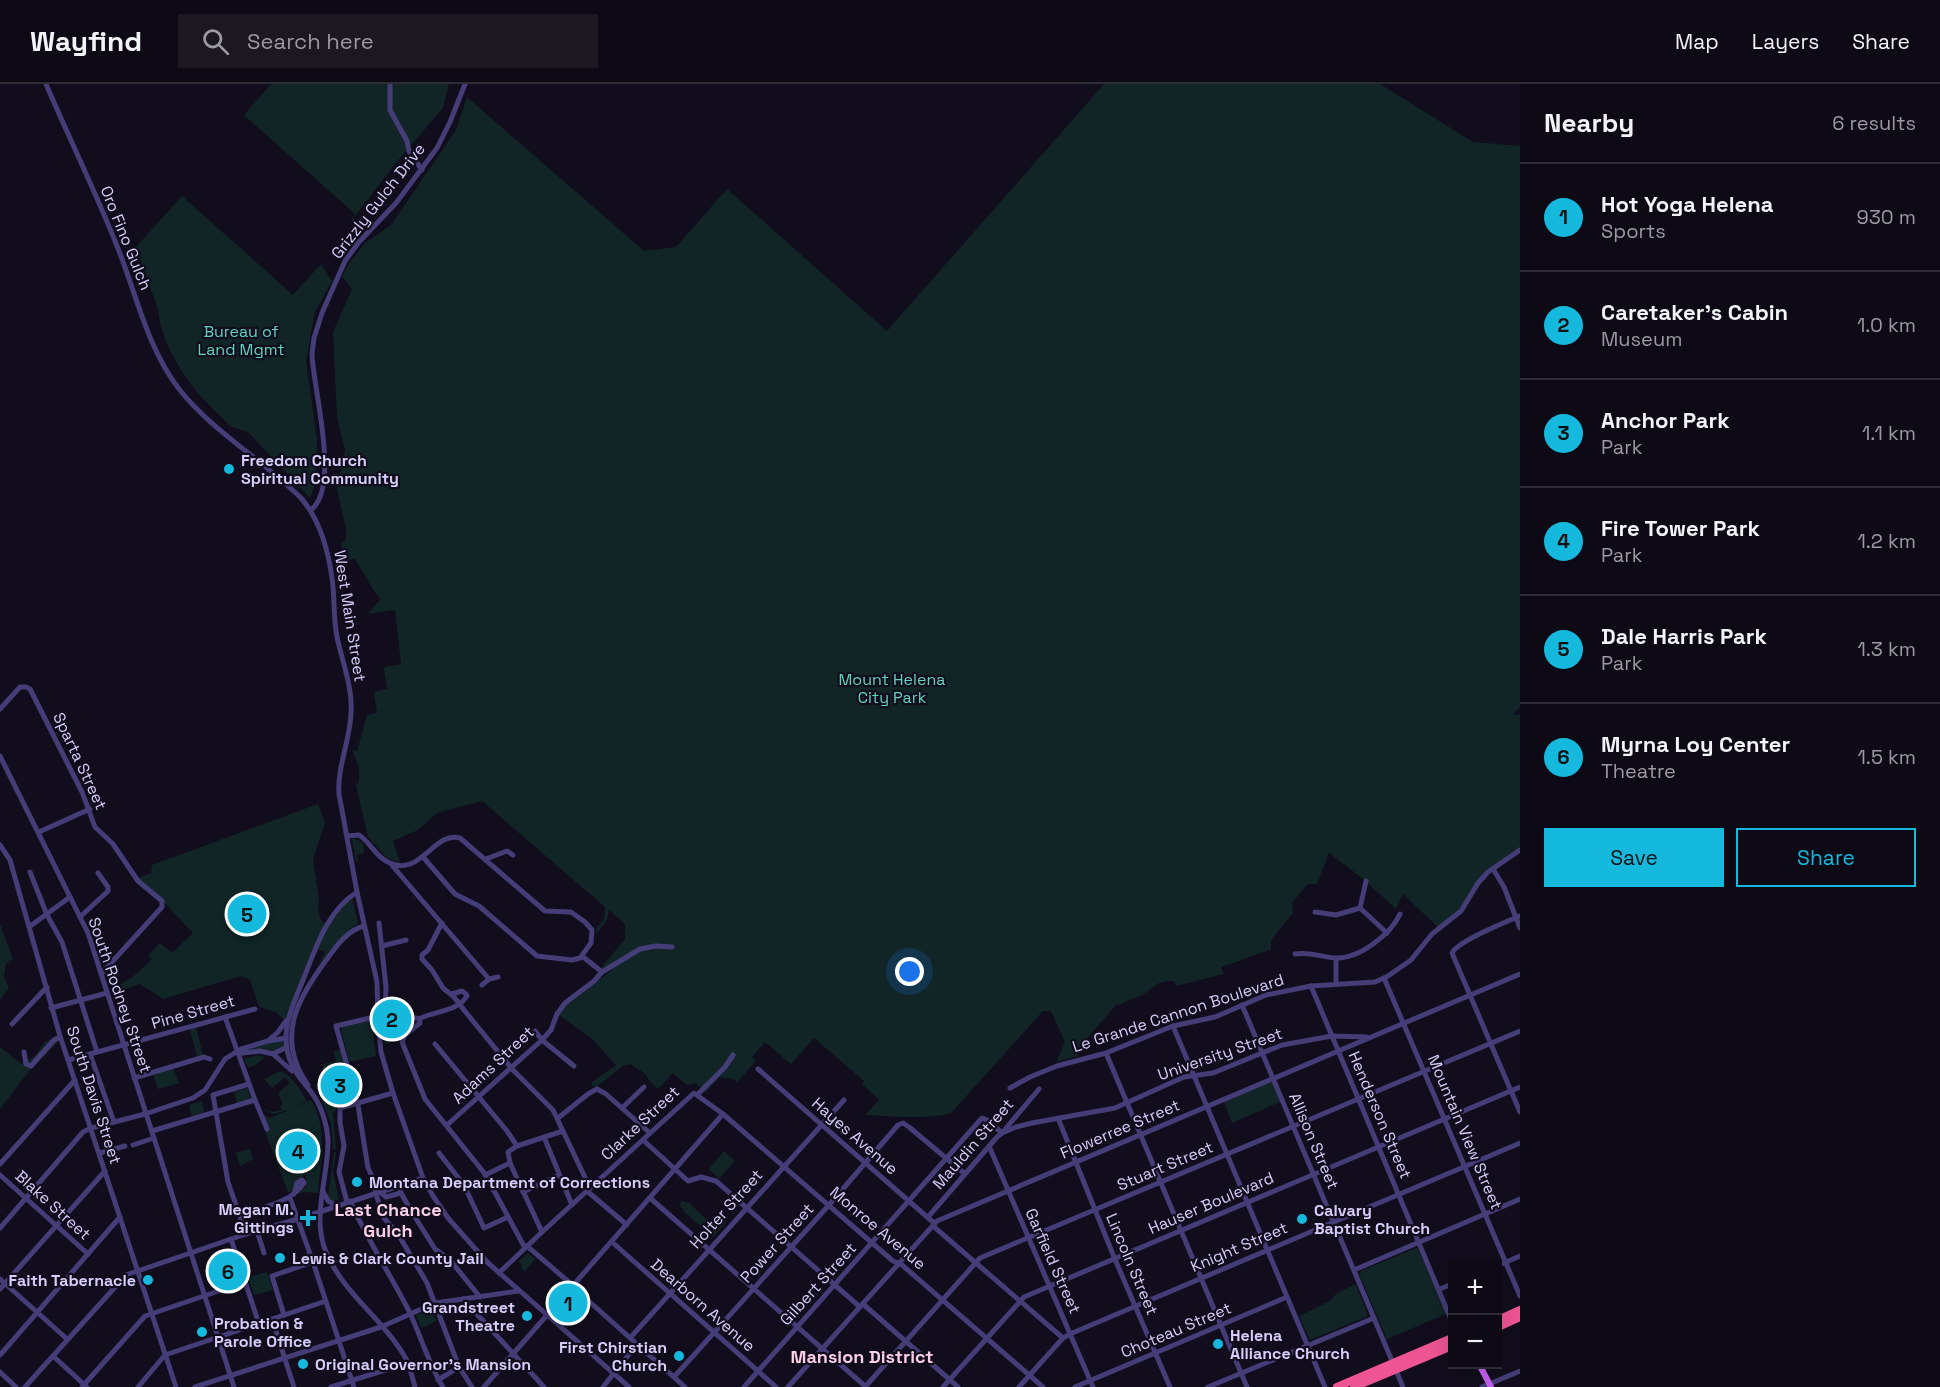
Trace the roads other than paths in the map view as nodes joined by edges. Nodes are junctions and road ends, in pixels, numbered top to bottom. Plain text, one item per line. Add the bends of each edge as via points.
1 (46, 84) edge
2 (390, 84) edge
3 (465, 84) edge
4 (422, 170) junction
5 (311, 510) junction
6 (0, 709) edge
7 (0, 756) edge
8 (90, 809) junction
9 (39, 832) junction
10 (347, 836) junction
11 (0, 845) edge
12 (503, 845) dead end
13 (1520, 850) edge
14 (507, 851) junction
15 (513, 855) dead end
16 (423, 857) junction
17 (486, 859) junction
18 (391, 863) junction
19 (404, 866) junction
20 (1493, 869) junction
21 (30, 872) dead end
22 (98, 873) dead end
23 (407, 880) junction
24 (1366, 881) dead end
25 (357, 892) junction
26 (70, 897) junction
27 (1360, 908) junction
28 (1316, 912) dead end
29 (1400, 914) dead end
30 (47, 915) junction
31 (80, 917) junction
32 (1518, 917) edge
33 (379, 923) dead end
34 (442, 923) junction
35 (364, 926) junction
36 (29, 927) junction
37 (1520, 928) edge
38 (1387, 933) junction
39 (406, 940) dead end
40 (382, 946) junction
41 (672, 947) dead end
42 (1295, 954) dead end
43 (582, 956) junction
44 (1336, 958) junction
45 (602, 972) junction
46 (101, 974) junction
47 (1520, 974) edge
48 (498, 977) dead end
49 (1384, 978) junction
50 (489, 979) junction
51 (1336, 983) junction
52 (482, 985) dead end
53 (1311, 986) junction
54 (47, 987) junction
55 (106, 993) junction
56 (453, 995) junction
57 (1470, 995) junction
58 (80, 1000) junction
59 (1242, 1005) junction
60 (51, 1008) junction
61 (255, 1009) dead end
62 (387, 1014) junction
63 (225, 1017) junction
64 (378, 1018) junction
65 (419, 1019) junction
66 (287, 1020) junction
67 (12, 1024) dead end
68 (1404, 1024) junction
69 (1173, 1026) junction
70 (535, 1031) dead end
71 (1520, 1031) edge
72 (1332, 1036) junction
73 (60, 1037) junction
74 (1371, 1037) junction
75 (542, 1040) junction
76 (268, 1041) junction
77 (290, 1043) junction
78 (1491, 1043) junction
79 (435, 1044) dead end
80 (124, 1046) junction
81 (1338, 1051) junction
82 (24, 1052) dead end
83 (238, 1052) junction
84 (94, 1053) junction
85 (1106, 1053) junction
86 (1263, 1053) junction
87 (273, 1054) junction
88 (733, 1055) dead end
89 (210, 1059) dead end
90 (68, 1060) junction
91 (574, 1066) dead end
92 (512, 1069) junction
93 (758, 1069) dead end
94 (1424, 1071) junction
95 (296, 1075) junction
96 (1193, 1076) junction
97 (134, 1078) junction
98 (1273, 1079) junction
99 (75, 1080) junction
100 (249, 1084) junction
101 (644, 1087) dead end
102 (1520, 1087) edge
103 (1010, 1088) dead end
104 (1039, 1089) dead end
105 (1511, 1090) junction
106 (393, 1093) junction
107 (696, 1094) junction
108 (314, 1096) junction
109 (480, 1098) junction
110 (1359, 1099) junction
111 (255, 1100) junction
112 (844, 1100) dead end
113 (1127, 1103) junction
114 (1206, 1107) junction
115 (622, 1108) junction
116 (217, 1111) junction
117 (1520, 1112) edge
118 (145, 1114) junction
119 (723, 1114) junction
120 (558, 1118) junction
121 (1058, 1118) junction
122 (1443, 1118) junction
123 (114, 1122) junction
124 (821, 1124) junction
125 (447, 1125) junction
126 (1293, 1126) junction
127 (92, 1128) junction
128 (267, 1129) dead end
129 (152, 1131) junction
130 (563, 1131) junction
131 (650, 1133) junction
132 (1002, 1133) junction
133 (1141, 1134) junction
134 (544, 1137) junction
135 (154, 1138) junction
136 (643, 1140) junction
137 (1520, 1143) edge
138 (133, 1145) dead end
139 (125, 1146) dead end
140 (517, 1146) junction
141 (989, 1146) junction
142 (1377, 1146) junction
143 (100, 1153) junction
144 (439, 1153) dead end
145 (1226, 1154) junction
146 (947, 1158) junction
147 (1074, 1162) junction
148 (510, 1163) junction
149 (865, 1163) junction
150 (0, 1164) edge
151 (784, 1166) junction
152 (1466, 1166) junction
153 (675, 1169) junction
154 (105, 1171) junction
155 (485, 1174) junction
156 (965, 1174) junction
157 (1313, 1174) junction
158 (0, 1175) edge
159 (559, 1175) junction
160 (423, 1178) junction
161 (1161, 1182) junction
162 (399, 1186) junction
163 (324, 1190) junction
164 (588, 1190) junction
165 (1007, 1191) junction
166 (524, 1192) junction
167 (378, 1193) junction
168 (401, 1193) junction
169 (1399, 1193) junction
170 (26, 1198) junction
171 (650, 1198) junction
172 (1520, 1199) edge
173 (348, 1202) junction
174 (909, 1202) junction
175 (1247, 1203) junction
176 (572, 1205) junction
177 (829, 1205) junction
178 (337, 1206) junction
179 (746, 1208) junction
180 (1094, 1210) junction
181 (321, 1211) junction
182 (1485, 1214) junction
183 (240, 1215) junction
184 (120, 1217) junction
185 (508, 1217) junction
186 (928, 1217) junction
187 (298, 1219) junction
188 (1334, 1222) junction
189 (934, 1224) junction
190 (627, 1225) junction
191 (57, 1226) junction
192 (0, 1228) edge
193 (257, 1231) junction
194 (1181, 1231) junction
195 (542, 1232) junction
196 (246, 1234) junction
197 (1028, 1238) junction
198 (231, 1239) junction
199 (1420, 1241) junction
200 (612, 1242) junction
201 (872, 1243) junction
202 (791, 1246) junction
203 (526, 1247) junction
204 (709, 1249) junction
205 (1267, 1251) junction
206 (191, 1252) junction
207 (264, 1253) dead end
208 (88, 1254) junction
209 (1520, 1256) edge
210 (1114, 1257) junction
211 (313, 1262) junction
212 (976, 1262) junction
213 (1506, 1262) junction
214 (899, 1263) junction
215 (1502, 1264) edge
216 (137, 1270) junction
217 (1354, 1270) junction
218 (499, 1273) junction
219 (1201, 1278) junction
220 (2, 1281) edge
221 (245, 1282) junction
222 (835, 1285) junction
223 (1048, 1285) junction
224 (1448, 1286) edge
225 (573, 1287) junction
226 (754, 1288) junction
227 (0, 1289) edge
228 (1440, 1289) junction
229 (519, 1291) junction
230 (669, 1294) junction
231 (205, 1295) junction
232 (1520, 1296) edge
233 (480, 1297) junction
234 (1287, 1297) junction
235 (464, 1299) junction
236 (942, 1300) junction
237 (1019, 1300) junction
238 (326, 1301) junction
239 (435, 1303) junction
240 (1135, 1305) junction
241 (861, 1306) junction
242 (1520, 1310) edge
243 (370, 1312) junction
244 (37, 1313) junction
245 (151, 1313) junction
246 (410, 1313) junction
247 (284, 1315) junction
248 (1449, 1315) edge
249 (547, 1316) junction
250 (1520, 1317) edge
251 (1374, 1318) junction
252 (1502, 1318) edge
253 (272, 1319) junction
254 (259, 1324) junction
255 (1221, 1325) junction
256 (1502, 1325) edge
257 (381, 1327) junction
258 (798, 1327) junction
259 (369, 1330) junction
260 (714, 1333) junction
261 (1070, 1334) junction
262 (218, 1337) junction
263 (986, 1337) junction
264 (630, 1338) junction
265 (1063, 1338) junction
266 (67, 1339) junction
267 (339, 1340) junction
268 (1448, 1340) edge
269 (905, 1342) junction
270 (637, 1344) junction
271 (1308, 1345) junction
272 (1448, 1347) edge
273 (823, 1348) junction
274 (513, 1354) junction
275 (1156, 1354) junction
276 (0, 1355) edge
277 (165, 1355) junction
278 (53, 1356) junction
279 (286, 1358) junction
280 (408, 1362) junction
281 (1394, 1366) junction
282 (459, 1367) junction
283 (1481, 1369) edge
284 (758, 1371) junction
285 (1520, 1371) edge
286 (0, 1372) edge
287 (1242, 1373) junction
288 (614, 1374) junction
289 (1029, 1375) junction
290 (231, 1376) junction
291 (674, 1377) junction
292 (950, 1379) junction
293 (438, 1380) junction
294 (353, 1384) edge
295 (1091, 1384) edge
296 (85, 1386) edge
297 (1490, 1386) edge
298 (16, 1387) edge
299 (25, 1387) edge
300 (138, 1387) edge
301 (176, 1387) edge
302 (195, 1387) edge
303 (234, 1387) edge
304 (294, 1387) edge
305 (331, 1387) edge
306 (415, 1387) edge
307 (443, 1387) edge
308 (472, 1387) edge
309 (484, 1387) edge
310 (544, 1387) edge
311 (603, 1387) edge
312 (629, 1387) edge
313 (685, 1387) edge
314 (744, 1387) edge
315 (776, 1387) edge
316 (788, 1387) edge
317 (866, 1387) edge
318 (943, 1387) edge
319 (958, 1387) edge
320 (1019, 1387) edge
321 (1043, 1387) edge
322 (1075, 1387) edge
323 (1170, 1387) edge
324 (1208, 1387) edge
325 (1247, 1387) edge
326 (1325, 1387) edge
327 (1337, 1387) edge
328 (1354, 1387) edge
329 (1403, 1387) edge
330 (1482, 1387) edge

1 - 5 street, Oro Fino Gulch via 164,368 187,398 222,432
2 - 4 street via 390,110
3 - 4 street, Grizzly Gulch Drive via 446,130
4 - 5 street, Grizzly Gulch Drive via 345,261 314,338 312,359 325,456 321,497
5 - 10 street, West Main Street via 333,578 335,624 351,703 339,783
6 - 8 street, Sparta Street via 20,687 30,689
7 - 9 street, South Rodney Street
8 - 9 street
8 - 46 street, Sparta Street via 95,827 138,881 162,901 162,907
9 - 26 street, South Rodney Street
10 - 18 street via 359,835
10 - 25 street, West Main Street
11 - 36 street, South Davis Street via 10,860
12 - 14 street
13 - 20 street, Le Grande Cannon Boulevard
14 - 15 street
14 - 17 street
16 - 17 street via 454,837
16 - 19 street
16 - 43 street via 455,894 479,906 537,956 572,960
17 - 43 street via 545,911 571,912 585,922 593,936
18 - 19 street
18 - 23 street
19 - 23 street
20 - 32 street
20 - 49 street, Le Grande Cannon Boulevard via 1478,883 1461,910 1432,934 1411,960
21 - 30 street
22 - 31 street via 108,891
23 - 34 street
24 - 27 street
25 - 35 street, West Main Street
25 - 66 street via 341,905 324,929
26 - 30 street
26 - 31 street, South Rodney Street
27 - 28 street via 1336,915
27 - 38 street
29 - 38 street
30 - 36 street
30 - 58 street via 62,942
31 - 46 street, South Rodney Street
32 - 37 street
32 - 57 street via 1454,949 1453,956
33 - 40 street
34 - 50 street
34 - 56 street via 422,959 443,988
35 - 64 street, West Main Street via 377,982
35 - 77 street via 349,933 334,948 309,985 295,1012
36 - 54 street, South Davis Street
38 - 44 street via 1371,945
39 - 40 street
40 - 62 street
41 - 45 street, Adams Street via 640,950
42 - 44 street
43 - 45 street
44 - 51 street
45 - 75 street, Adams Street via 565,1003
46 - 55 street, South Rodney Street
47 - 57 street, Flowerree Street
48 - 50 street
49 - 51 street, Le Grande Cannon Boulevard via 1375,982
49 - 68 street, Mountain View Street
50 - 52 street
51 - 53 street, Le Grande Cannon Boulevard
53 - 59 street, Le Grande Cannon Boulevard via 1266,995
53 - 72 street, Henderson Street
54 - 60 street, South Davis Street
54 - 67 street
55 - 58 street
55 - 80 street, South Rodney Street
56 - 65 street via 462,991 467,996 454,1007
56 - 92 street, bridge
57 - 68 street, Flowerree Street
57 - 78 street
58 - 60 street
58 - 84 street
59 - 69 street, Le Grande Cannon Boulevard via 1209,1019
59 - 86 street, Allison Street
60 - 73 street, South Davis Street
61 - 63 street, Pine Street
62 - 64 street
62 - 65 street
63 - 80 street, Pine Street
63 - 83 street
64 - 106 street, West Main Street via 381,1052
64 - 167 street via 336,1026 357,1103 368,1168
65 - 125 street via 420,1023 402,1042 425,1099
66 - 76 street
66 - 77 street
68 - 74 street, Flowerree Street
68 - 94 street, Mountain View Street
69 - 85 street, Le Grande Cannon Boulevard
69 - 96 street
70 - 75 street
71 - 78 street, Stuart Street
72 - 74 street, University Street
72 - 81 street, Henderson Street
72 - 86 street, University Street via 1282,1045
73 - 82 street via 31,1066 26,1064
73 - 90 street, South Davis Street
74 - 81 street, Flowerree Street
75 - 91 street
75 - 92 street, Adams Street
76 - 77 street
76 - 83 street
77 - 87 street
77 - 95 street
77 - 108 street
78 - 94 street, Stuart Street
78 - 105 street
79 - 109 street
80 - 84 street, Pine Street
80 - 97 street, South Rodney Street
81 - 98 street, Flowerree Street
81 - 110 street, Henderson Street
83 - 87 street
83 - 100 street
83 - 118 street via 225,1059 201,1094
84 - 90 street, Pine Street
84 - 123 street
85 - 103 street, Le Grande Cannon Boulevard via 1057,1066
85 - 113 street
86 - 96 street, University Street via 1213,1073
86 - 98 street, Allison Street
87 - 95 street
88 - 107 street, Clarke Street
89 - 97 street via 204,1057
90 - 99 street, South Davis Street
92 - 109 street, Adams Street
92 - 120 street
93 - 124 street, Hayes Avenue
94 - 110 street, Stuart Street
94 - 122 street, Mountain View Street
95 - 108 street
96 - 113 street, University Street
96 - 114 street
97 - 118 street, South Rodney Street
98 - 114 street, Flowerree Street
98 - 126 street, Allison Street
99 - 127 street, South Davis Street
99 - 150 street
100 - 111 street
100 - 116 street via 215,1093
101 - 115 street
102 - 105 street, Hauser Boulevard
104 - 132 street, Mauldin Street
105 - 117 street
105 - 122 street, Hauser Boulevard
106 - 160 street, West Main Street
106 - 173 street via 340,1108 344,1146 339,1172
107 - 119 street, Monroe Avenue
107 - 131 street, Clarke Street via 692,1093
108 - 163 street via 328,1138
109 - 125 street, Adams Street
109 - 140 street
110 - 126 street, Stuart Street
110 - 142 street, Henderson Street
111 - 116 street
111 - 128 street
112 - 124 street, Holter Street
113 - 121 street, University Street
113 - 133 street
114 - 133 street, Flowerree Street
114 - 145 street
115 - 120 street via 595,1089
115 - 131 street
116 - 129 street
116 - 183 street via 228,1182
118 - 123 street
118 - 129 street, South Rodney Street
119 - 151 street, Monroe Avenue
119 - 153 street
120 - 130 street
121 - 132 street, University Street
121 - 147 street, Lincoln Street
122 - 142 street, Hauser Boulevard
122 - 152 street, Mountain View Street
123 - 127 street
124 - 149 street, Hayes Avenue
124 - 151 street, Holter Street
125 - 155 street
126 - 145 street, Stuart Street
126 - 157 street, Allison Street
127 - 143 street, South Davis Street
127 - 170 street via 83,1132
129 - 135 street, South Rodney Street
130 - 134 street
130 - 164 street
131 - 136 street, Clarke Street
132 - 141 street, Mauldin Street
132 - 146 street, Gilbert Street via 982,1118
133 - 147 street, Flowerree Street
133 - 161 street
134 - 140 street
134 - 159 street
135 - 138 street
135 - 206 street, South Rodney Street
136 - 153 street
136 - 164 street, Clarke Street
137 - 152 street, Knight Street
139 - 143 street
140 - 148 street via 508,1152
141 - 156 street, Mauldin Street
141 - 165 street, Garfield Street
142 - 157 street, Hauser Boulevard
142 - 169 street, Henderson Street
143 - 154 street, South Davis Street
144 - 185 street via 464,1185 484,1228
145 - 161 street, Stuart Street
145 - 175 street
146 - 149 street, Power Street via 903,1123
146 - 156 street
146 - 174 street, Gilbert Street
147 - 165 street, Flowerree Street
147 - 180 street, Lincoln Street
148 - 155 street
148 - 166 street
149 - 174 street, Hayes Avenue
149 - 177 street, Power Street
151 - 177 street, Monroe Avenue
151 - 179 street, Holter Street
152 - 169 street, Knight Street
152 - 182 street, Mountain View Street
153 - 171 street
153 - 179 street via 688,1181 712,1179
154 - 184 street, South Davis Street
154 - 191 street
155 - 185 street
156 - 186 street, Mauldin Street
157 - 175 street, Hauser Boulevard
157 - 188 street, Allison Street
158 - 170 street, Blake Street
159 - 166 street
159 - 176 street
160 - 162 street
160 - 218 street, West Main Street via 448,1218
161 - 180 street, Stuart Street
161 - 194 street
162 - 167 street
162 - 168 street
163 - 178 street via 328,1201
163 - 181 street
164 - 176 street, Clarke Street
164 - 190 street
165 - 189 street, Flowerree Street
165 - 197 street, Garfield Street
166 - 195 street
167 - 168 street via 386,1197
167 - 173 street
167 - 239 street via 384,1218 398,1234
168 - 233 street via 435,1248
169 - 188 street, Knight Street
169 - 199 street, Henderson Street
170 - 191 street, Blake Street
170 - 192 street
171 - 190 street
171 - 204 street
172 - 182 street
173 - 178 street
173 - 246 street
174 - 186 street, Hayes Avenue
174 - 201 street, Gilbert Street
175 - 194 street, Hauser Boulevard
175 - 205 street
176 - 195 street, Clarke Street
177 - 201 street, Monroe Avenue
177 - 202 street, Power Street
178 - 181 street
179 - 202 street
179 - 204 street, Holter Street
180 - 197 street, Stuart Street
180 - 210 street, Lincoln Street
181 - 187 street
181 - 243 street via 322,1240 334,1269
182 - 199 street
182 - 213 street, Mountain View Street
183 - 187 street via 292,1196
183 - 196 street
184 - 208 street
184 - 216 street, South Davis Street
185 - 203 street
186 - 189 street, Hayes Avenue
187 - 193 street
187 - 211 street
188 - 205 street, Knight Street
188 - 217 street, Allison Street
189 - 212 street, Hayes Avenue
189 - 214 street, Flowerree Street
190 - 200 street
191 - 208 street, Blake Street
191 - 220 street
193 - 196 street
193 - 207 street
194 - 210 street, Hauser Boulevard
194 - 219 street
195 - 203 street, Clarke Street
196 - 198 street
197 - 212 street, Stuart Street
197 - 223 street, Garfield Street
198 - 206 street
198 - 221 street
199 - 217 street
199 - 228 street, Henderson Street
200 - 225 street
200 - 230 street, Dearborn Avenue
201 - 214 street, Monroe Avenue
201 - 222 street, Gilbert Street
202 - 222 street
202 - 226 street, Power Street
203 - 218 street, Clarke Street
203 - 225 street
204 - 226 street
204 - 230 street, Holter Street
205 - 219 street, Knight Street
205 - 234 street
206 - 216 street
206 - 231 street, South Rodney Street
208 - 244 street
209 - 213 street
210 - 223 street, Hauser Boulevard
210 - 240 street, Lincoln Street
211 - 238 street
211 - 247 street via 272,1276
212 - 236 street, Stuart Street
212 - 237 street, Hayes Avenue
213 - 215 street
213 - 232 street, Mountain View Street
214 - 236 street, Monroe Avenue
214 - 241 street, Flowerree Street
216 - 245 street, South Davis Street
216 - 266 street via 122,1279
217 - 251 street, Allison Street
218 - 229 street, West Main Street
219 - 240 street, Knight Street
219 - 255 street
220 - 227 street
220 - 244 street
221 - 231 street
221 - 254 street
222 - 241 street
222 - 258 street, Gilbert Street
223 - 237 street, Hauser Boulevard
223 - 261 street, Garfield Street
224 - 228 street
225 - 249 street
225 - 264 street
226 - 258 street
226 - 260 street, Power Street
228 - 248 street, Henderson Street
229 - 233 street
229 - 249 street, West Main Street
230 - 260 street, Dearborn Avenue
230 - 264 street, Holter Street
231 - 245 street
231 - 262 street, South Rodney Street
233 - 235 street
234 - 255 street, Choteau Street
234 - 271 street
235 - 239 street
235 - 274 street
236 - 263 street, Monroe Avenue
236 - 269 street, Stuart Street
237 - 263 street, Hauser Boulevard
237 - 265 street, Hayes Avenue
238 - 247 street
238 - 267 street
239 - 246 street
239 - 282 street
240 - 261 street, Knight Street
240 - 275 street, Lincoln Street
241 - 269 street
241 - 273 street, Flowerree Street
242 - 252 highway
243 - 257 street
243 - 259 street
244 - 266 street
244 - 276 street
245 - 277 street, South Davis Street
245 - 296 street
246 - 257 street
246 - 293 street
247 - 253 street
249 - 274 street
249 - 288 street, West Main Street
250 - 256 highway
251 - 271 street
251 - 281 street, Allison Street
253 - 254 street
253 - 279 street
254 - 262 street
255 - 275 street, Choteau Street
255 - 287 street
257 - 259 street
257 - 280 street
258 - 273 street
258 - 284 street, Gilbert Street
259 - 267 street
260 - 284 street, Dearborn Avenue
260 - 291 street, Power Street
261 - 265 street, Knight Street
261 - 295 street, Garfield Street
262 - 277 street
262 - 290 street, South Rodney Street
263 - 289 street, Monroe Avenue
263 - 292 street, Hauser Boulevard
264 - 270 street
265 - 289 street, Knight Street
266 - 278 street
267 - 279 street
267 - 294 street
268 - 281 highway
269 - 292 street
269 - 317 street, Stuart Street
270 - 288 street
270 - 291 street
271 - 287 street
271 - 326 street
272 - 281 highway
273 - 316 street, Flowerree Street
273 - 317 street
274 - 309 street
274 - 310 street
275 - 295 street, Choteau Street
275 - 323 street, Lincoln Street
277 - 300 street
277 - 301 street, South Davis Street
278 - 296 street
278 - 299 street
279 - 290 street
279 - 304 street
280 - 294 street
280 - 306 street
281 - 327 highway
281 - 328 highway
281 - 329 street, Allison Street
282 - 293 street
282 - 308 street
283 - 297 main road
284 - 314 street, Gilbert Street
284 - 315 street, Dearborn Avenue
285 - 297 street
286 - 298 street
287 - 324 street
287 - 325 street
288 - 311 street
288 - 312 street, West Main Street
289 - 320 street, Knight Street
289 - 321 street, Monroe Avenue
290 - 302 street
290 - 303 street, South Rodney Street
291 - 313 street
292 - 318 street, Hauser Boulevard
292 - 319 street
293 - 307 street
294 - 305 street
295 - 322 street, Choteau Street
297 - 330 street

